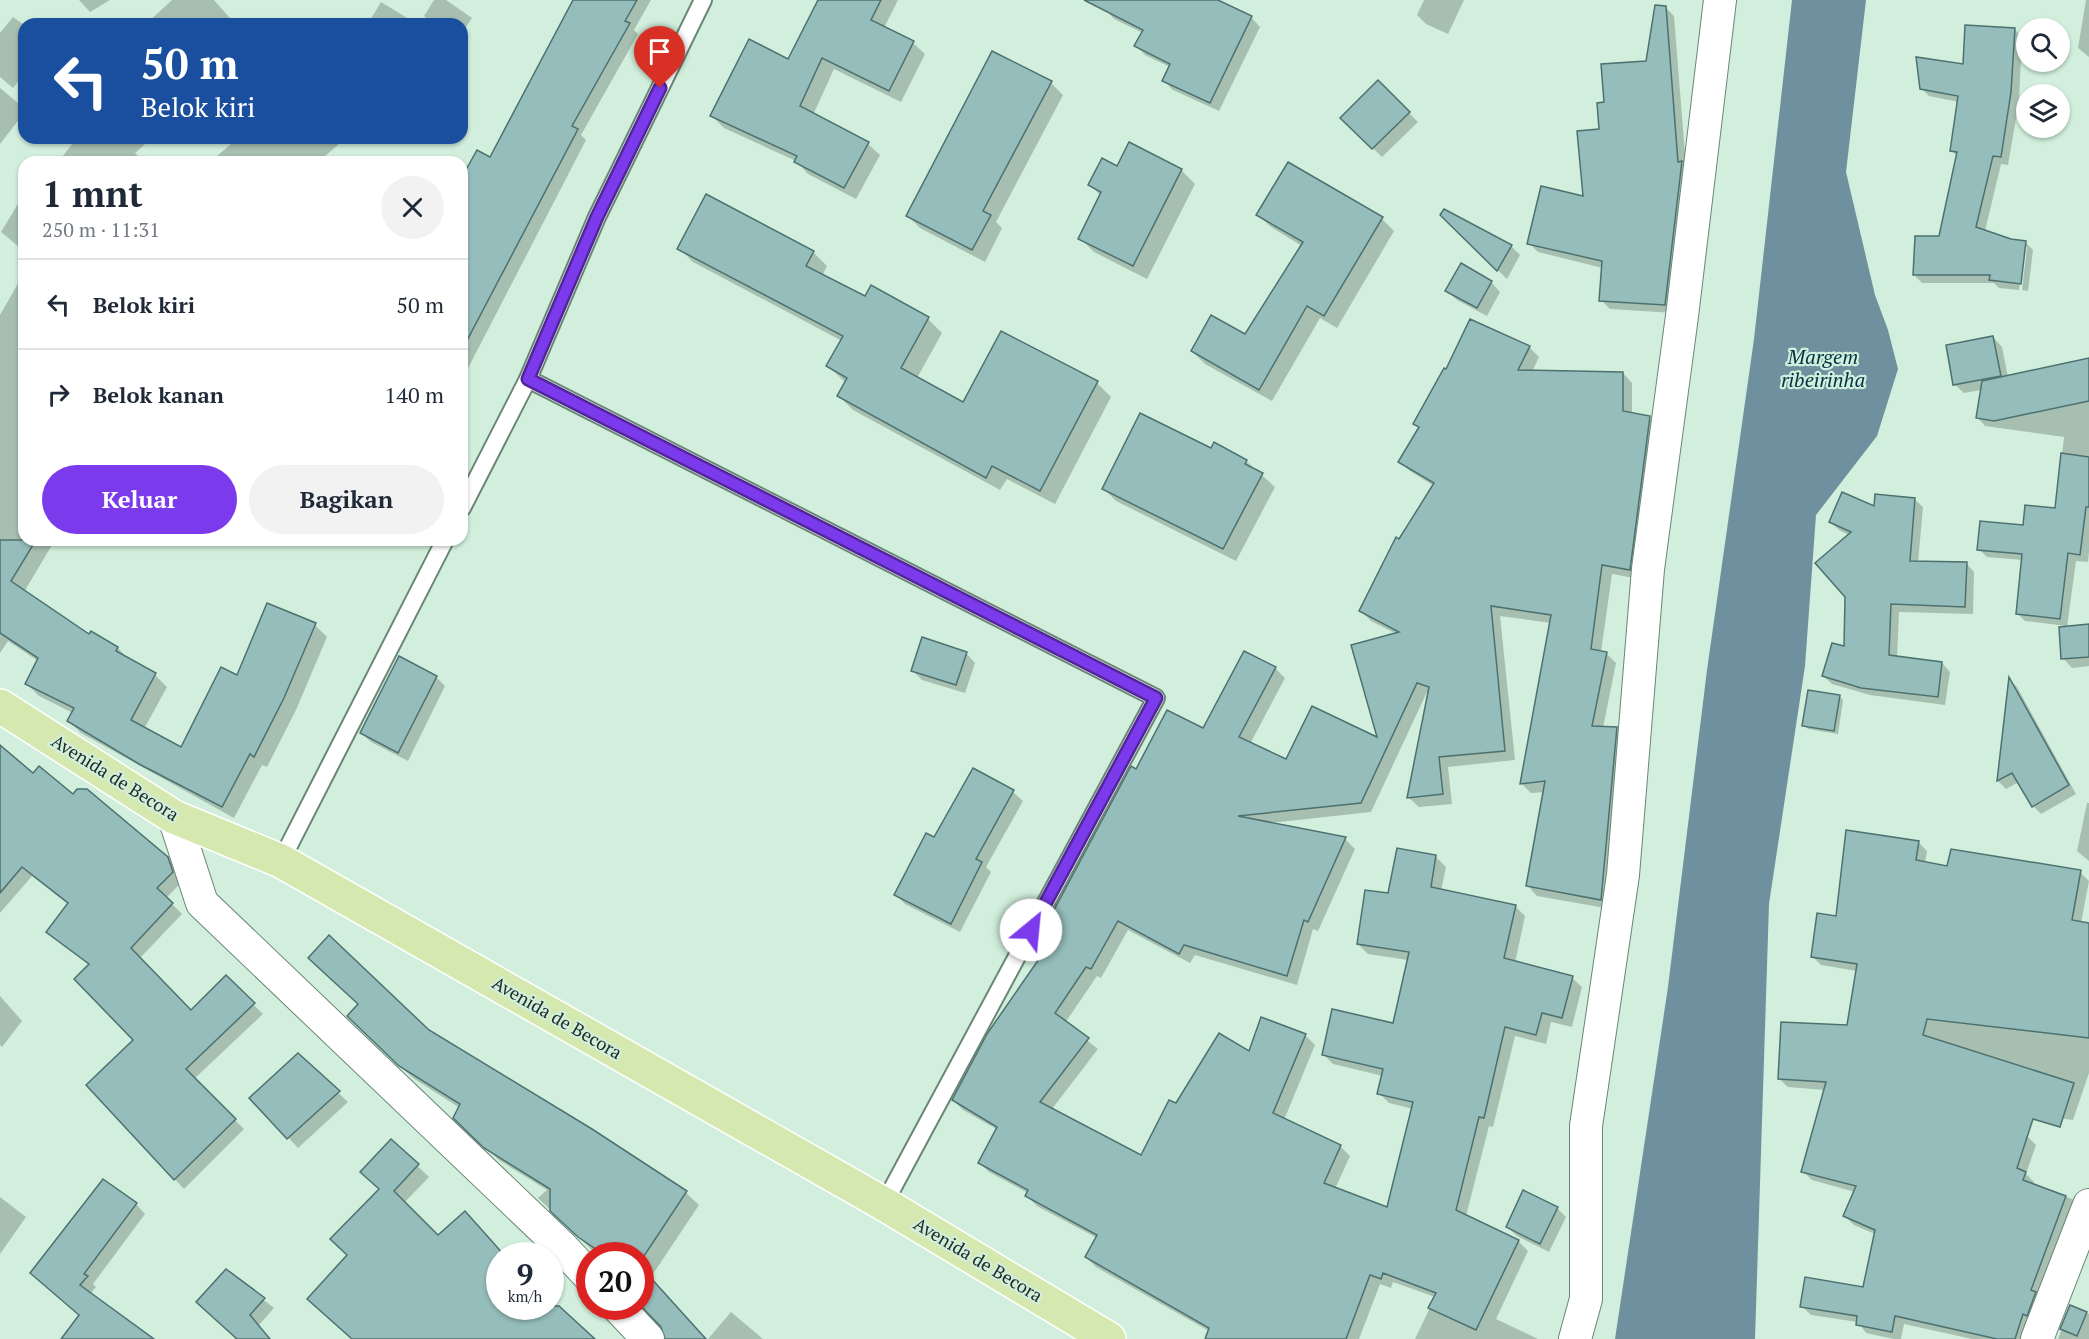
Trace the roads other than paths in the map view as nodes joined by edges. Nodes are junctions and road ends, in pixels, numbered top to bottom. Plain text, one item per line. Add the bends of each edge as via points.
1 (703, 0) edge
2 (1720, 0) edge
3 (528, 379) junction
4 (468, 496) edge
5 (443, 546) edge
6 (0, 706) edge
7 (174, 817) junction
8 (280, 861) junction
9 (884, 1204) junction
10 (2089, 1205) edge
11 (576, 1264) edge
12 (630, 1320) edge
13 (648, 1339) edge
14 (1109, 1339) edge
15 (1575, 1339) edge
16 (2037, 1339) edge

1 - 3 lane via 597,217
2 - 15 street via 1648,569 1623,875 1586,1126 1586,1299
3 - 4 lane
3 - 9 lane via 1156,698
5 - 8 lane
6 - 7 main road, Avenida de Becora
7 - 8 main road, Avenida de Becora
7 - 11 street via 202,903
8 - 9 main road, Avenida de Becora
9 - 14 main road, Avenida de Becora
10 - 16 street
12 - 13 street

